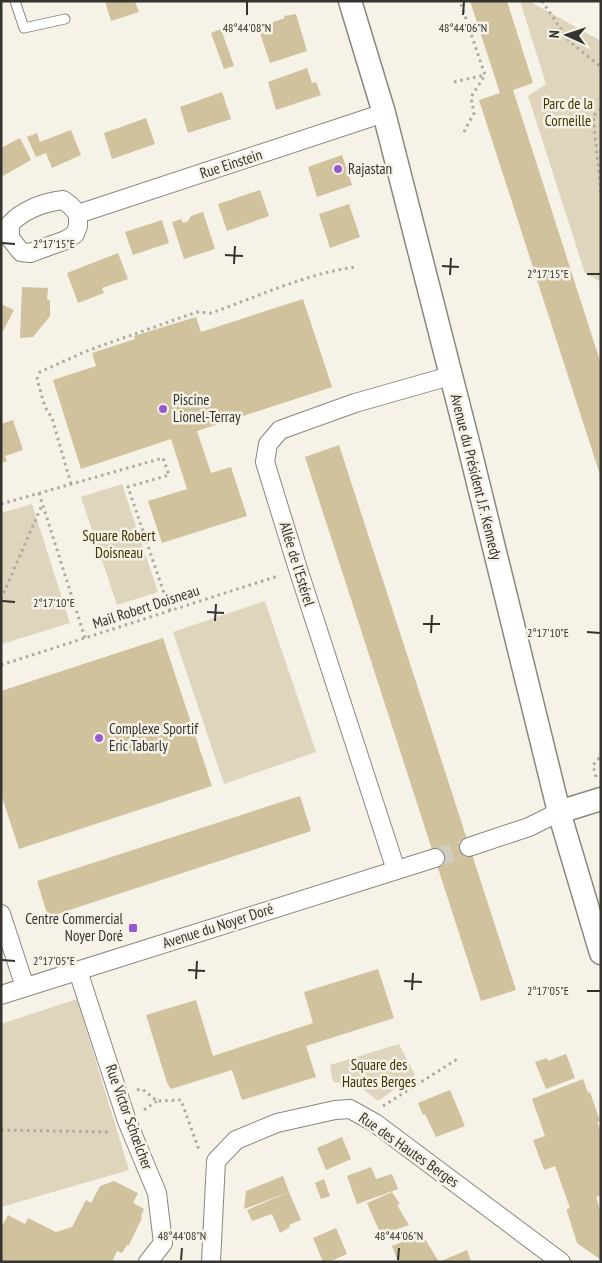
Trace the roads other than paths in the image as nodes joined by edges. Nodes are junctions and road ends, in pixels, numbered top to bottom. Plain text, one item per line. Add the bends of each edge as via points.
1 (15, 1) edge
2 (350, 1) edge
3 (65, 19) dead end
4 (384, 113) junction
5 (78, 214) dead end
6 (450, 376) junction
7 (600, 792) edge
8 (559, 812) junction
9 (469, 847) tunnel mouth
10 (434, 858) tunnel mouth
11 (396, 870) junction
12 (1, 914) edge
13 (601, 953) edge
14 (78, 971) junction
15 (25, 987) junction
16 (1, 995) edge
17 (148, 1262) edge
18 (212, 1262) edge
19 (561, 1262) edge

1 - 3 lane via 24,28
2 - 4 street, Avenue du Président J.F. Kennedy
4 - 5 street, Rue Einstein
4 - 6 street, Avenue du Président J.F. Kennedy
6 - 8 street, Avenue du Président J.F. Kennedy
6 - 11 street, Allée de l'Estérel via 355,403 280,430 268,444 265,462
7 - 8 street
8 - 9 street via 529,827
8 - 13 street, Avenue du Président J.F. Kennedy
10 - 11 street, Avenue du Noyer Doré
11 - 14 street, Avenue du Noyer Doré
12 - 15 street
14 - 15 street, Avenue du Noyer Doré
14 - 17 street, Rue Victor Schœlcher via 127,1121 157,1193 163,1243
15 - 16 street, Avenue du Noyer Doré
18 - 19 street, Rue des Hautes Berges via 215,1167 236,1140 277,1123 350,1109 366,1117

